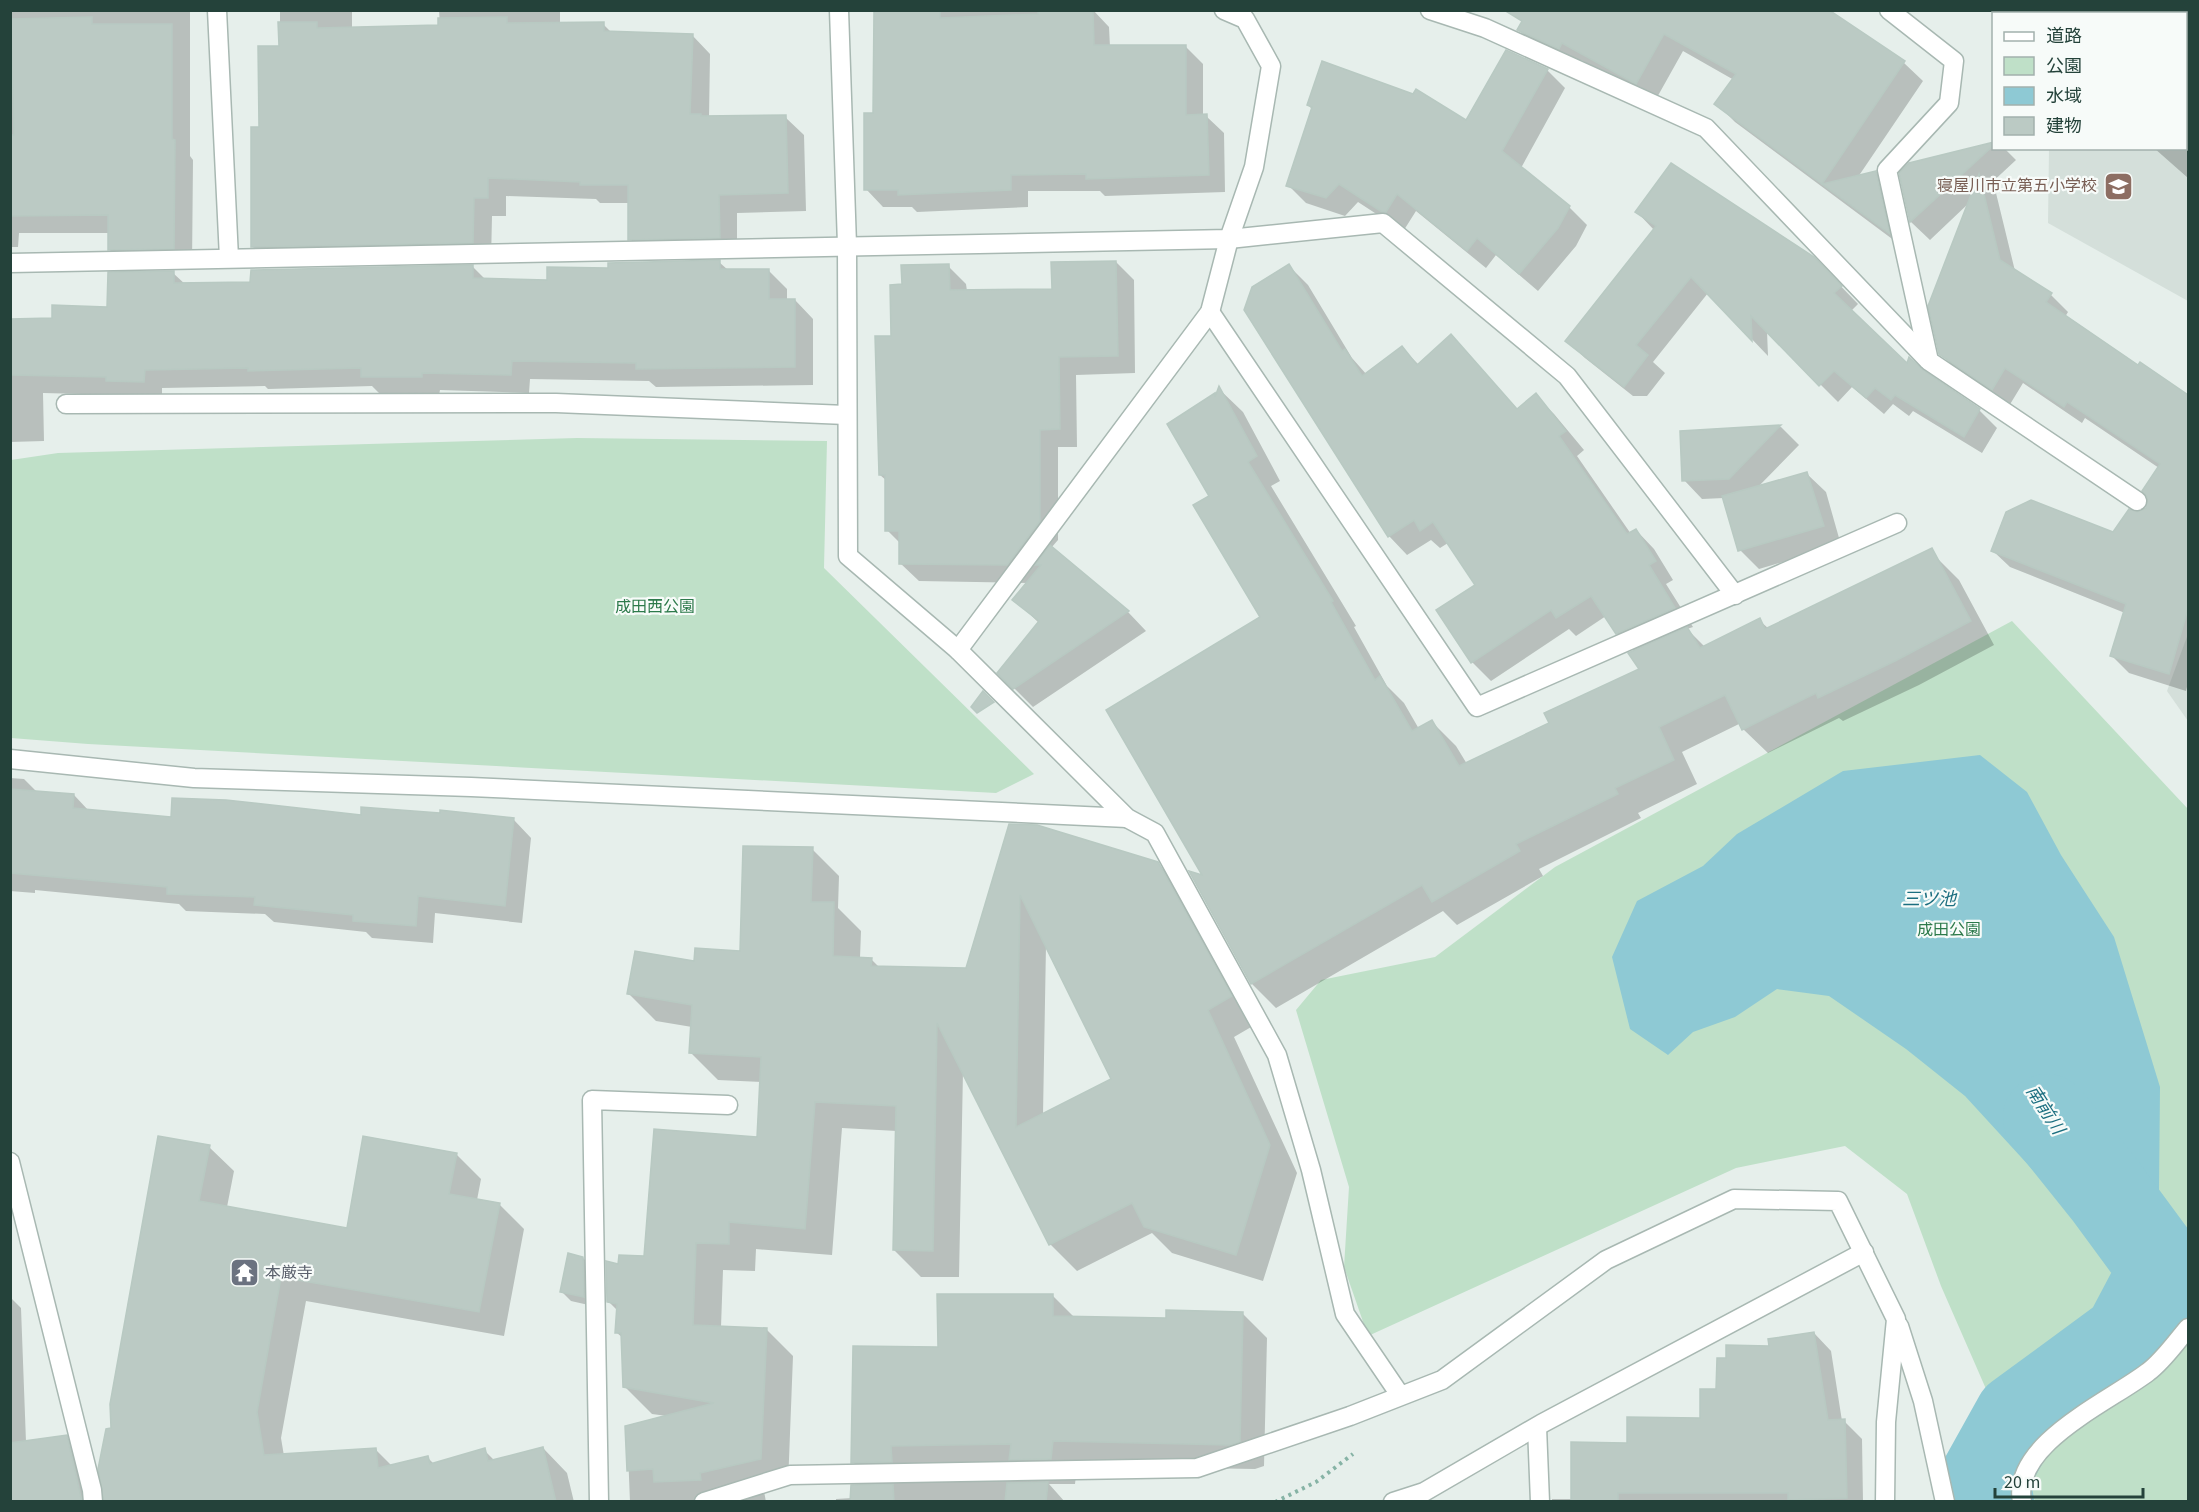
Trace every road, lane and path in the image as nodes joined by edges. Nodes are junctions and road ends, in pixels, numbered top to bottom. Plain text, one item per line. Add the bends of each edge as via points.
1 (217, 10) edge
2 (839, 10) edge
3 (1224, 10) edge
4 (1430, 10) edge
5 (1889, 10) edge
6 (1229, 239) junction
7 (847, 245) junction
8 (229, 258) junction
9 (10, 263) edge
10 (1210, 312) junction
11 (1929, 361) junction
12 (66, 404) dead end
13 (846, 415) junction
14 (2137, 501) dead end
15 (1897, 523) dead end
16 (1735, 595) junction
17 (958, 650) junction
18 (10, 759) edge
19 (1127, 818) junction
20 (728, 1105) dead end
21 (10, 1162) edge
22 (1864, 1252) junction
23 (1896, 1319) junction
24 (2188, 1328) edge
25 (1400, 1395) junction
26 (1350, 1416) junction
27 (1537, 1427) junction
28 (93, 1502) edge
29 (599, 1502) edge
30 (704, 1502) edge
31 (1275, 1502) edge
32 (1393, 1502) edge
33 (1540, 1502) edge
34 (1885, 1502) edge
35 (1945, 1502) edge
36 (2022, 1502) edge

1 - 8 street
2 - 7 street
3 - 6 street via 1245,19 1271,66 1254,167
4 - 11 street via 1485,28 1706,128
5 - 11 street via 1954,61 1949,103 1887,170
6 - 7 street
6 - 10 street
6 - 16 street via 1383,222 1567,376
7 - 8 street
7 - 13 street
8 - 9 street
10 - 16 street via 1477,707
10 - 17 street
11 - 14 street
12 - 13 street via 556,404
13 - 17 street via 848,556
15 - 16 street
17 - 19 street
18 - 19 street via 194,778
19 - 25 street via 1155,834 1277,1055 1311,1170 1345,1314
20 - 29 street via 592,1100
21 - 28 street
22 - 23 street
22 - 25 street via 1838,1202 1734,1199 1606,1260 1442,1380
22 - 27 street
23 - 34 street via 1886,1422
23 - 35 street via 1923,1401
24 - 36 street via 2150,1371 2053,1436 2034,1455 2019,1490
25 - 26 street
26 - 30 street via 1197,1468 790,1474
26 - 31 path via 1353,1455 1316,1482
27 - 32 street via 1424,1492
27 - 33 street

